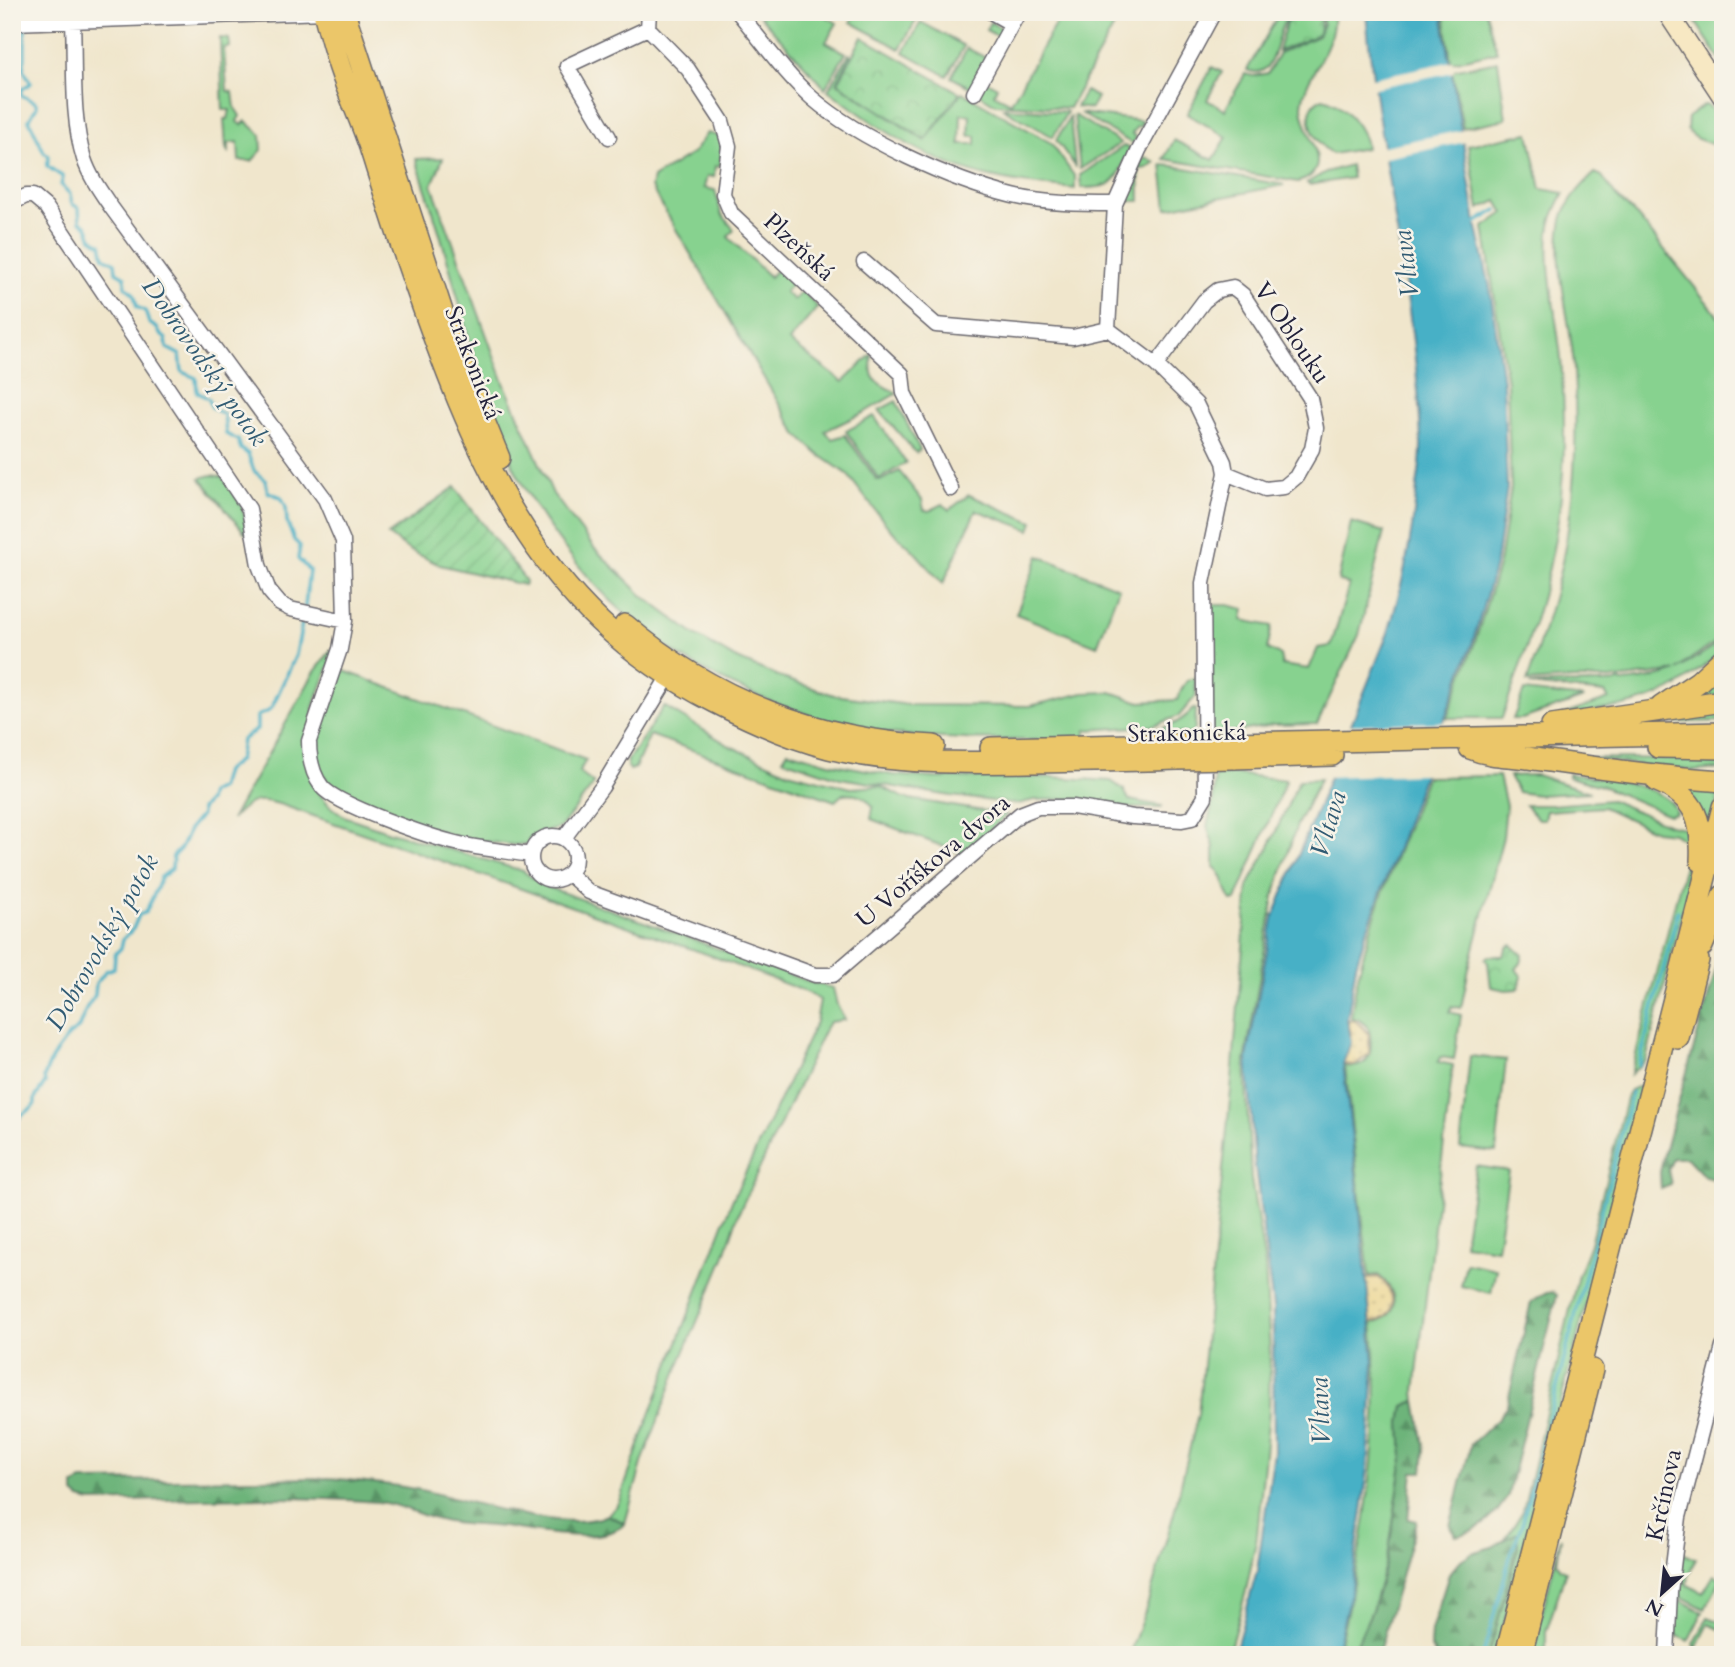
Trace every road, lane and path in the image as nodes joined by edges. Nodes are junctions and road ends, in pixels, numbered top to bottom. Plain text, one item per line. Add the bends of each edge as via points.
1 (324, 12) edge
2 (344, 12) edge
3 (649, 12) edge
4 (738, 12) edge
5 (992, 12) edge
6 (1214, 12) edge
7 (1667, 12) edge
8 (1016, 18) edge
9 (74, 22) junction
10 (15, 23) edge
11 (648, 28) junction
12 (974, 93) dead end
13 (1723, 97) edge
14 (609, 137) dead end
15 (12, 203) edge
16 (1115, 204) junction
17 (864, 262) dead end
18 (1108, 329) junction
19 (1157, 365) junction
20 (1226, 473) junction
21 (951, 489) dead end
22 (345, 621) junction
23 (1723, 659) edge
24 (663, 685) junction
25 (1723, 701) edge
26 (1655, 711) junction
27 (1723, 733) edge
28 (1699, 740) junction
29 (1521, 742) junction
30 (1723, 748) edge
31 (1275, 750) junction
32 (1642, 775) junction
33 (1723, 781) edge
34 (1723, 807) edge
35 (564, 838) junction
36 (531, 855) junction
37 (1723, 863) edge
38 (569, 874) junction
39 (1723, 895) edge
40 (1698, 909) junction
41 (1702, 946) junction
42 (1723, 1347) edge
43 (1506, 1655) edge
44 (1521, 1655) edge
45 (1667, 1655) edge

1 - 9 street
1 - 24 main road, Strakonická via 446,372 489,471 534,547 564,584 638,654
2 - 24 main road, Strakonická via 442,314 496,453 542,535 570,571 638,637
3 - 11 street
4 - 16 street via 812,98 898,152 1013,196 1066,204
5 - 8 street
6 - 16 street
7 - 13 main road
8 - 12 street
9 - 10 street
9 - 22 street via 77,111 84,158 92,177 325,499 343,541
11 - 14 street via 567,66
11 - 21 street, Plzeňská via 688,69 722,121 729,146 723,194 731,214 902,374 904,393
15 - 22 street via 33,196 46,207 249,509 259,565 269,591 290,608
16 - 18 street
17 - 18 street, Plzeňská via 936,325 1073,337
18 - 19 street
19 - 20 street via 1196,404
19 - 20 street, V Oblouku via 1204,301 1218,290 1233,287 1243,295 1304,388 1316,428 1312,449 1296,477 1284,487 1265,489
20 - 38 street, U Voříškova dvora via 1203,583 1205,797 1192,818 1133,817 1073,807 1038,807 1020,814 833,975 815,975 589,892
22 - 36 street via 309,741 309,756 322,787 353,807 455,843
23 - 26 main road
24 - 31 main road, Strakonická, bridge via 696,693 786,735 871,756 979,763
24 - 35 street via 602,787
25 - 26 main road
26 - 29 main road via 1555,724
27 - 28 main road, Strakonická
28 - 29 main road, Strakonická
28 - 30 main road, Strakonická
29 - 31 main road, Strakonická
29 - 31 main road, Strakonická via 1485,754 1471,748
29 - 32 main road
32 - 33 main road
32 - 40 main road via 1682,794 1696,813 1702,840
34 - 40 main road
35 - 36 street via 547,836 533,847
35 - 38 street via 576,859
36 - 38 street via 531,864 543,878 552,881
37 - 41 main road
39 - 41 main road
40 - 43 main road
41 - 44 main road
42 - 45 street, Krčínova via 1679,1517

